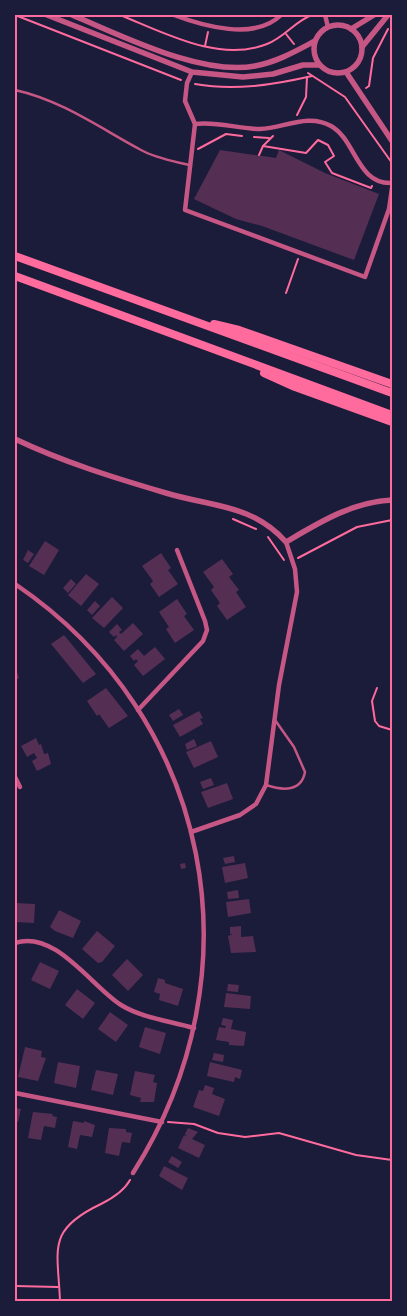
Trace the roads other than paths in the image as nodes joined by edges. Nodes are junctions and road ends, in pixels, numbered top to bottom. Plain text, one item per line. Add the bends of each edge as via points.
1 (47, 15) edge
2 (72, 15) edge
3 (174, 15) edge
4 (281, 15) edge
5 (325, 15) edge
6 (374, 15) edge
7 (388, 15) edge
8 (328, 27) junction
9 (351, 29) junction
10 (315, 41) junction
11 (362, 47) junction
12 (319, 65) junction
13 (192, 72) junction
14 (346, 72) junction
15 (15, 90) edge
16 (195, 124) junction
17 (392, 141) edge
18 (189, 165) junction
19 (392, 183) edge
20 (392, 188) edge
21 (15, 256) edge
22 (15, 276) edge
23 (177, 315) junction
24 (217, 351) junction
25 (392, 384) edge
26 (392, 393) edge
27 (392, 415) edge
28 (392, 422) edge
29 (15, 439) edge
30 (392, 500) edge
31 (286, 542) junction
32 (177, 550) dead end
33 (15, 584) edge
34 (138, 710) junction
35 (275, 720) junction
36 (15, 777) edge
37 (266, 785) junction
38 (20, 787) dead end
39 (191, 832) junction
40 (15, 943) edge
41 (194, 1028) junction
42 (15, 1093) edge
43 (162, 1122) junction
44 (133, 1173) road end

1 - 13 street
2 - 10 street via 185,59 213,66 254,66 278,60
3 - 4 street via 200,25 240,29 269,23
5 - 8 street
6 - 9 street
7 - 11 street
8 - 9 street
8 - 10 street
9 - 11 street
10 - 12 street via 313,49
11 - 14 street via 358,62
12 - 13 street via 303,65 273,74 244,77
12 - 14 street via 331,73
13 - 16 street via 187,83 186,100
14 - 17 street
15 - 18 lane via 72,112 142,151
16 - 18 street
16 - 19 street via 207,122 259,129 319,121 344,137 361,168 376,179
18 - 20 street via 185,210 365,276 389,209
21 - 23 highway
22 - 24 highway
23 - 25 highway via 239,330
23 - 26 highway
24 - 27 highway
24 - 28 highway via 295,387
29 - 31 street via 114,477 245,512 262,520
30 - 31 street via 340,512
31 - 35 street via 296,569 297,592
32 - 34 street via 205,622 206,634 198,647
33 - 34 street via 79,636 111,672
34 - 39 street via 169,769
35 - 37 street
35 - 37 lane via 294,747 304,772 298,785 289,789
36 - 38 street
37 - 39 street via 256,804 240,815
39 - 41 street via 200,880 204,930 202,979
40 - 41 street via 28,941 62,954 111,998 135,1012
41 - 43 street via 181,1076
42 - 43 street
43 - 44 street

